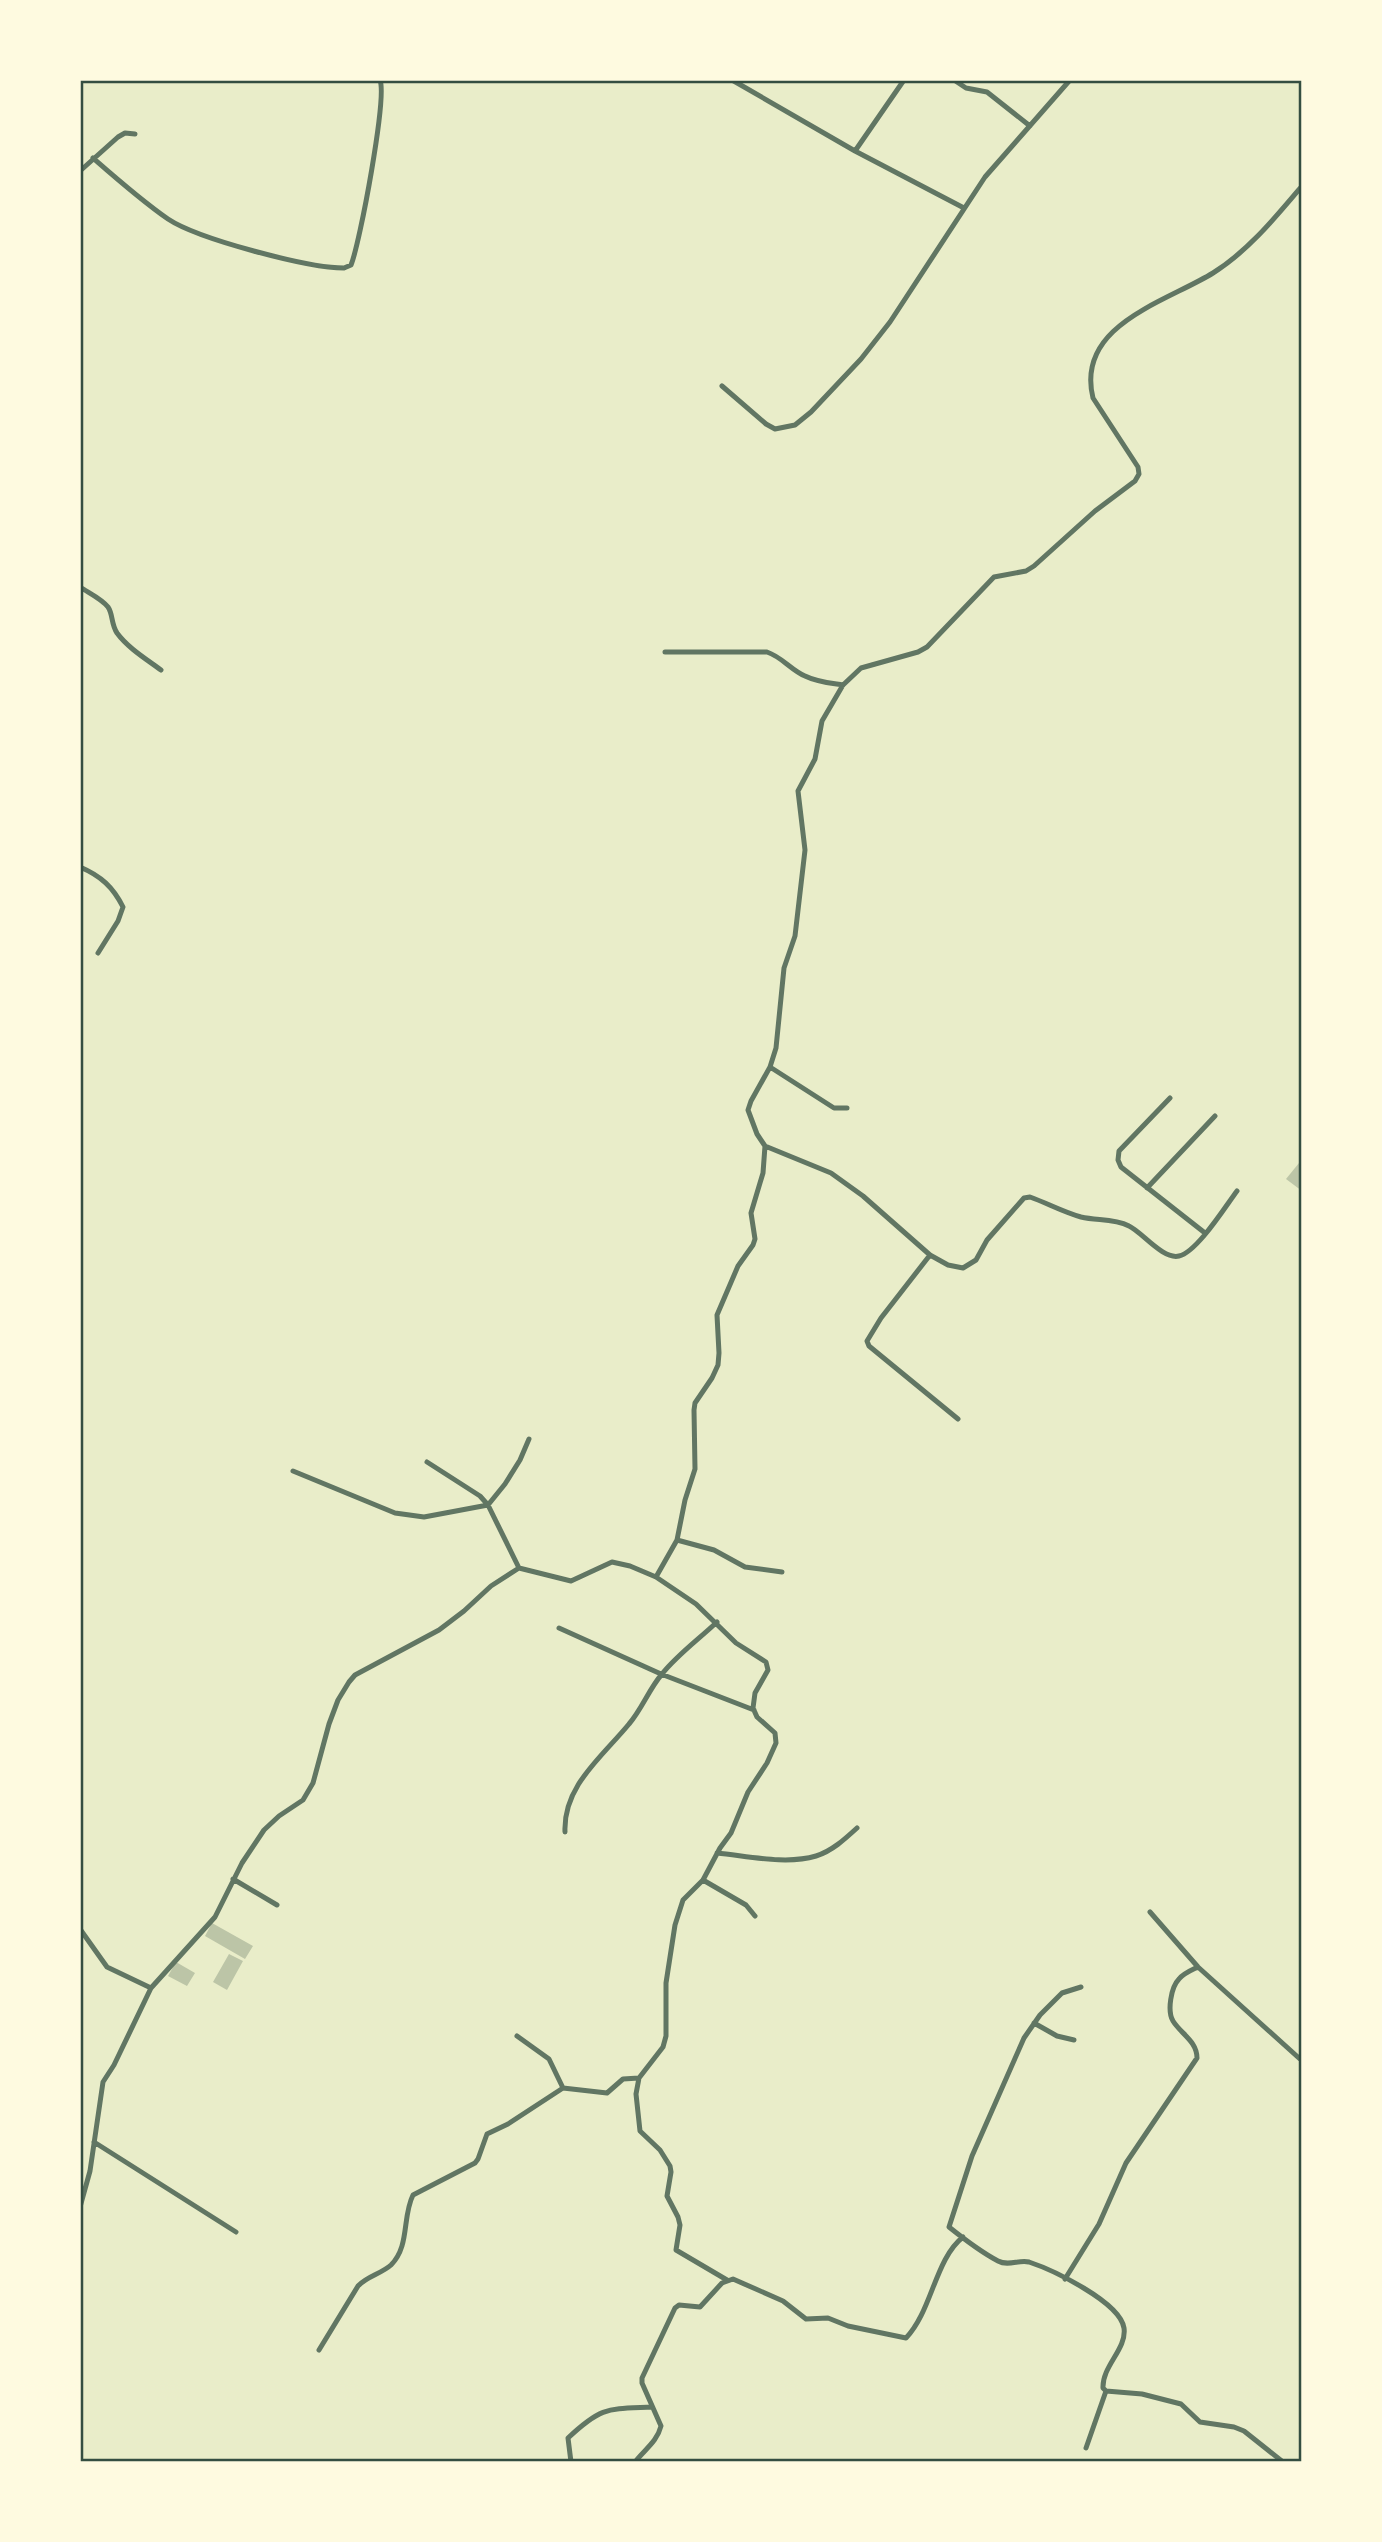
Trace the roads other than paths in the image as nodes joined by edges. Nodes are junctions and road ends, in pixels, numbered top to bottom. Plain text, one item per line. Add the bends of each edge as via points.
1 (380, 80) edge
2 (732, 80) edge
3 (904, 80) edge
4 (954, 80) edge
5 (1070, 80) edge
6 (1030, 127) junction
7 (135, 134) dead end
8 (855, 151) junction
9 (93, 158) junction
10 (80, 171) edge
11 (1301, 186) edge
12 (964, 208) junction
13 (722, 386) dead end
14 (80, 587) edge
15 (665, 652) dead end
16 (161, 670) dead end
17 (843, 685) junction
18 (80, 867) edge
19 (98, 953) dead end
20 (770, 1067) junction
21 (1170, 1098) dead end
22 (847, 1108) dead end
23 (1215, 1116) dead end
24 (765, 1146) junction
25 (1147, 1188) junction
26 (1237, 1191) dead end
27 (1205, 1233) junction
28 (930, 1255) junction
29 (958, 1419) dead end
30 (529, 1439) dead end
31 (426, 1462) dead end
32 (293, 1471) dead end
33 (488, 1505) junction
34 (677, 1540) junction
35 (519, 1568) junction
36 (782, 1572) dead end
37 (656, 1577) junction
38 (717, 1622) junction
39 (559, 1628) dead end
40 (662, 1674) junction
41 (754, 1710) junction
42 (857, 1828) dead end
43 (565, 1832) dead end
44 (717, 1853) junction
45 (233, 1879) junction
46 (703, 1880) junction
47 (277, 1905) dead end
48 (1150, 1912) dead end
49 (755, 1916) dead end
50 (80, 1929) edge
51 (1198, 1967) junction
52 (150, 1987) junction
53 (1081, 1987) dead end
54 (1034, 2023) junction
55 (517, 2036) dead end
56 (1074, 2040) dead end
57 (1300, 2059) edge
58 (639, 2078) junction
59 (562, 2088) junction
60 (94, 2142) junction
61 (80, 2207) edge
62 (236, 2232) dead end
63 (963, 2237) junction
64 (1065, 2279) junction
65 (727, 2280) junction
66 (319, 2350) dead end
67 (1106, 2391) junction
68 (652, 2407) junction
69 (1086, 2448) dead end
70 (571, 2462) edge
71 (635, 2462) edge
72 (1283, 2462) edge

1 - 9 street via 381,111 363,220 356,253 351,265 344,268 277,256 192,230 170,220
2 - 8 street
3 - 8 street
4 - 6 street via 966,88 988,92
5 - 6 street
6 - 12 street
7 - 9 street via 118,136
8 - 12 street
9 - 10 street
11 - 17 street via 1238,253 1213,273 1133,316 1116,329 1097,355 1091,372 1093,398 1138,467 1135,481 1034,566 995,577 927,647 861,668
12 - 13 street via 913,289 861,359 795,425 775,429
14 - 16 street via 107,606 119,635
15 - 17 street via 767,652 803,676
17 - 20 street via 822,721 815,759 798,791 805,850 795,936 784,968
18 - 19 street via 98,874 123,907
20 - 22 street via 834,1108
20 - 24 street via 748,1110
21 - 25 street via 1119,1151 1121,1167
23 - 25 street
24 - 28 street via 845,1181
24 - 34 street via 763,1173 751,1213 755,1238 717,1315 718,1365 695,1403 696,1462
25 - 27 street
26 - 27 street
27 - 28 street via 1195,1246 1176,1256 1129,1226 1076,1216 1030,1197 1002,1221 970,1265 956,1268
28 - 29 street via 867,1341
30 - 33 street
31 - 33 street
32 - 33 street via 395,1513 424,1517
33 - 35 street
34 - 36 street via 714,1550 745,1567
34 - 37 street
35 - 37 street via 570,1581 612,1562
35 - 45 street via 439,1630 355,1675 338,1700 313,1783 303,1800 264,1830
37 - 38 street
38 - 40 street
38 - 41 street via 736,1643 768,1665 755,1693
39 - 40 street
40 - 41 street
40 - 43 street via 632,1721 573,1791 564,1813
41 - 44 street via 775,1733 776,1743
42 - 44 street via 817,1856 796,1859
44 - 46 street
45 - 47 street
45 - 52 street via 215,1917
46 - 49 street via 746,1905
46 - 58 street via 683,1900 675,1925 666,1983 665,2042
48 - 51 street
50 - 52 street via 107,1967
51 - 57 street
51 - 64 street via 1178,1979 1170,2009 1172,2020 1197,2051 1197,2058 1126,2162 1099,2224
52 - 60 street via 103,2082
53 - 54 street via 1062,1993
54 - 56 street
54 - 63 street via 972,2156 949,2223
55 - 59 street via 549,2059
58 - 59 street via 623,2079 604,2094
58 - 65 street via 640,2132 670,2166 667,2196 680,2225 676,2250
59 - 66 street via 487,2134 475,2163 412,2195 400,2252 391,2265 358,2286
60 - 61 street
60 - 62 street
63 - 64 street via 1001,2262 1027,2261
63 - 65 street via 949,2252 928,2303 906,2338 828,2318 806,2319 783,2301
64 - 67 street via 1107,2302 1124,2325 1122,2341 1104,2378
65 - 68 street via 700,2306 679,2305 672,2311 642,2378
67 - 69 street
67 - 72 street via 1181,2404 1200,2423 1244,2431
68 - 70 street via 610,2409 590,2418 568,2438
68 - 71 street via 661,2426 654,2442

